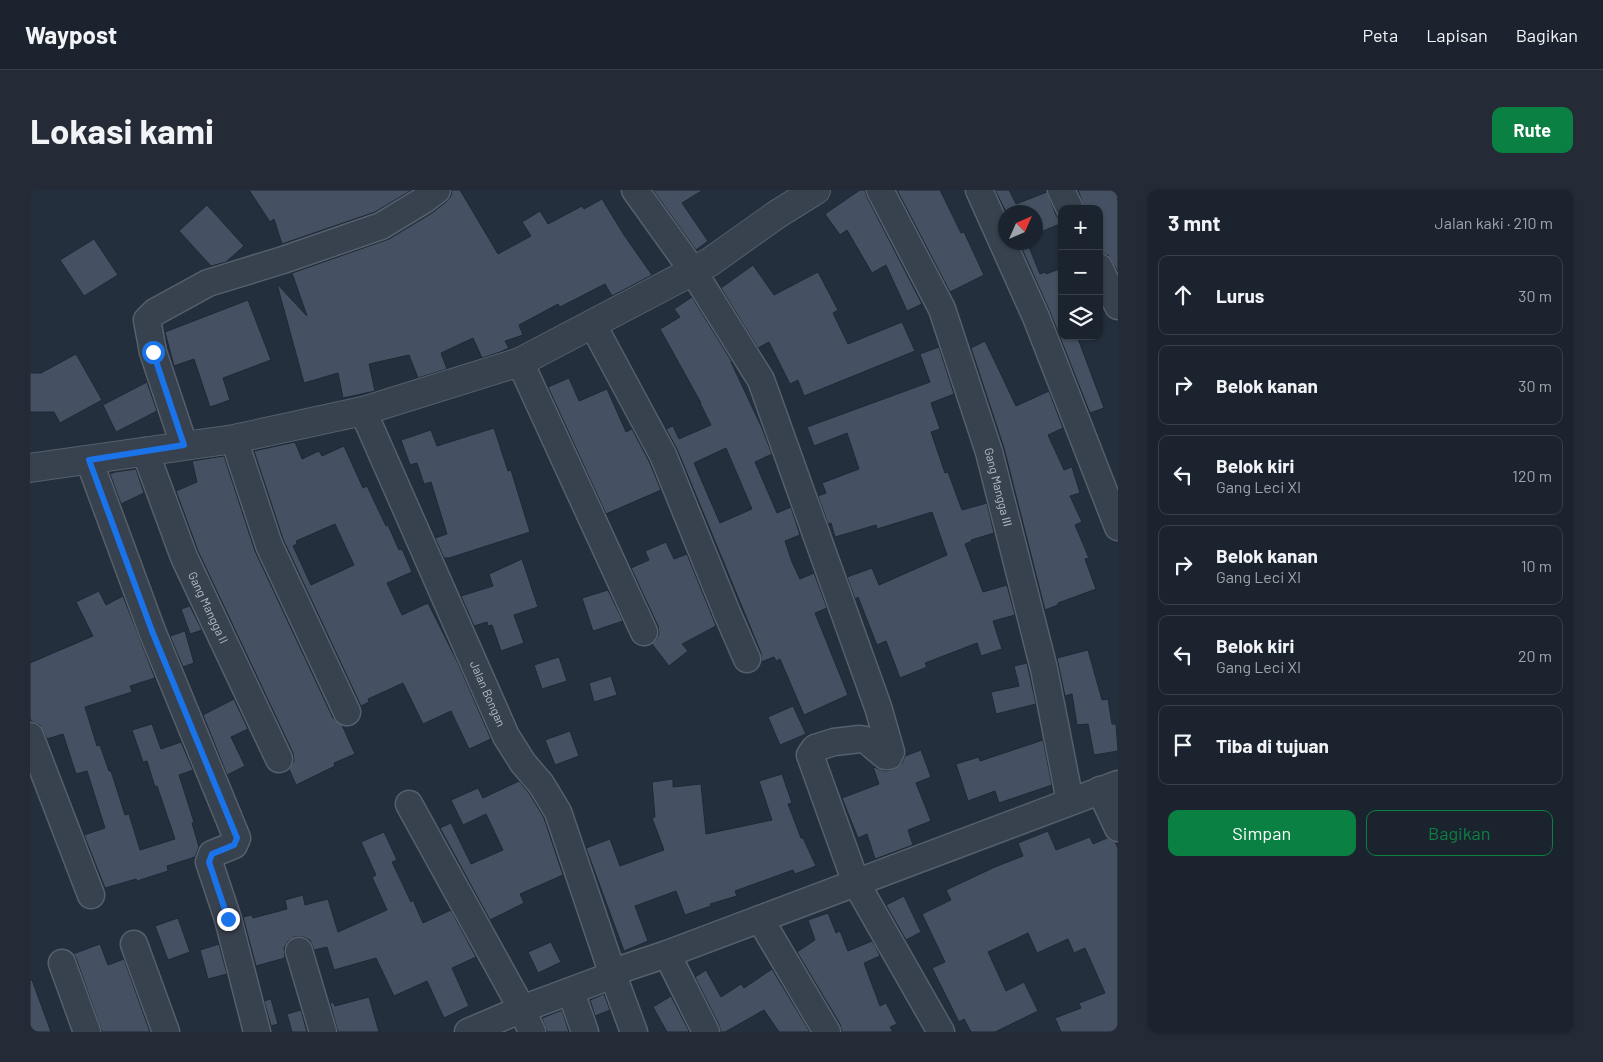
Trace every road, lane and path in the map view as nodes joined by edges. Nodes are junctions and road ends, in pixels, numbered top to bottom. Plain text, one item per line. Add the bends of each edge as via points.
1 (437, 190) edge
2 (635, 190) edge
3 (816, 190) edge
4 (880, 190) edge
5 (979, 190) edge
6 (1061, 190) edge
7 (786, 198) edge
8 (1068, 205) edge
9 (693, 271) junction
10 (1103, 276) edge
11 (1118, 306) edge
12 (593, 325) junction
13 (520, 362) junction
14 (363, 411) junction
15 (234, 439) junction
16 (184, 445) junction
17 (145, 452) junction
18 (89, 460) junction
19 (30, 468) edge
20 (1118, 527) edge
21 (644, 632) dead end
22 (747, 658) dead end
23 (347, 712) dead end
24 (30, 736) edge
25 (279, 759) dead end
26 (1109, 787) edge
27 (1070, 801) junction
28 (410, 804) dead end
29 (1118, 828) edge
30 (856, 883) junction
31 (91, 895) dead end
32 (760, 919) junction
33 (134, 944) dead end
34 (299, 951) dead end
35 (667, 954) junction
36 (62, 963) dead end
37 (613, 975) junction
38 (571, 992) junction
39 (527, 1021) edge
40 (87, 1032) edge
41 (166, 1032) edge
42 (257, 1032) edge
43 (323, 1032) edge
44 (468, 1032) edge
45 (585, 1032) edge
46 (634, 1032) edge
47 (706, 1032) edge
48 (827, 1032) edge
49 (941, 1032) edge

1 - 16 street via 381,226 208,283 146,320 153,352
2 - 9 street
3 - 7 street
4 - 27 street, Gang Mangga III via 942,309 989,452 1044,669
5 - 20 street via 1036,317
6 - 8 street
7 - 9 street via 776,214
9 - 12 street
9 - 30 street via 761,380 878,707 891,752 885,756 866,740 853,739 815,748 810,755
10 - 11 street
12 - 13 street
12 - 22 street via 663,455
13 - 14 street
13 - 21 street
14 - 15 street
14 - 37 street, Jalan Bongan via 506,736 558,812
15 - 16 street
15 - 23 street via 269,545
16 - 17 street
17 - 18 street
17 - 25 street, Gang Mangga II via 184,557
18 - 19 street
18 - 42 street via 152,631 237,838 234,845 212,854 209,862 228,919
24 - 31 street
26 - 27 street
26 - 29 street
27 - 30 street
28 - 39 street
30 - 32 street
30 - 49 street
32 - 35 street
32 - 48 street
33 - 41 street
34 - 43 street
35 - 37 street
35 - 47 street
36 - 40 street
37 - 38 street
37 - 46 street, Jalan Bongan
38 - 39 street
38 - 45 street
39 - 44 street

